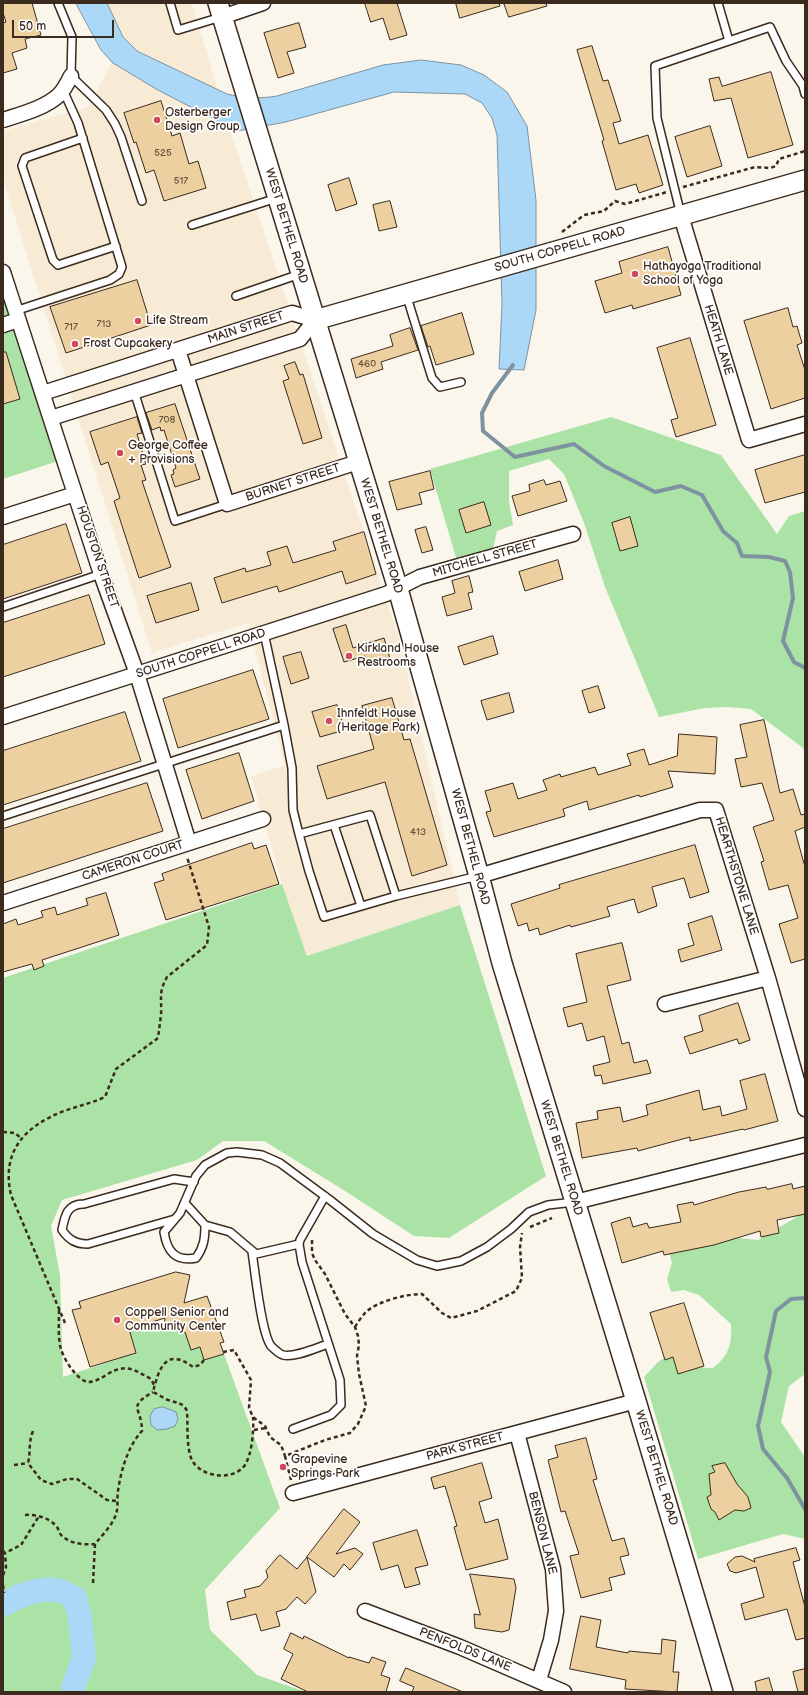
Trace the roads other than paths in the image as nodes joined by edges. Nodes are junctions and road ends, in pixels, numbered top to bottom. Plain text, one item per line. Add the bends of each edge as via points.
1 (58, 3) edge
2 (170, 3) edge
3 (263, 3) edge
4 (718, 3) edge
5 (220, 10) edge
6 (729, 41) junction
7 (71, 76) junction
8 (63, 90) junction
9 (805, 94) edge
10 (3, 120) edge
11 (83, 138) junction
12 (805, 180) edge
13 (277, 198) junction
14 (142, 201) dead end
15 (681, 216) junction
16 (192, 225) dead end
17 (116, 246) junction
18 (3, 272) edge
19 (300, 274) junction
20 (406, 293) junction
21 (236, 296) dead end
22 (17, 315) junction
23 (314, 320) junction
24 (3, 325) edge
25 (178, 350) junction
26 (185, 375) junction
27 (461, 382) dead end
28 (134, 391) junction
29 (43, 393) junction
30 (51, 418) junction
31 (805, 424) edge
32 (358, 462) junction
33 (75, 494) junction
34 (228, 504) junction
35 (3, 517) edge
36 (573, 534) dead end
37 (101, 574) junction
38 (398, 589) junction
39 (3, 606) edge
40 (264, 633) junction
41 (137, 674) junction
42 (3, 717) edge
43 (284, 725) junction
44 (164, 764) junction
45 (3, 816) edge
46 (263, 819) dead end
47 (334, 826) junction
48 (299, 834) junction
49 (186, 844) junction
50 (479, 876) junction
51 (396, 896) junction
52 (3, 903) edge
53 (361, 906) junction
54 (768, 978) junction
55 (665, 1004) dead end
56 (805, 1109) edge
57 (805, 1145) edge
58 (194, 1182) junction
59 (325, 1196) junction
60 (574, 1202) junction
61 (185, 1204) junction
62 (175, 1218) junction
63 (205, 1225) junction
64 (299, 1244) junction
65 (252, 1252) junction
66 (328, 1344) junction
67 (636, 1402) junction
68 (293, 1429) dead end
69 (517, 1433) junction
70 (293, 1493) dead end
71 (365, 1612) dead end
72 (539, 1680) junction
73 (564, 1692) edge
74 (723, 1692) edge

1 - 7 lane via 72,37
2 - 5 lane via 178,30
3 - 5 street
4 - 6 lane
5 - 13 main road, WEST BETHEL ROAD
6 - 9 lane via 770,27
6 - 15 lane via 655,66 657,118
7 - 8 street
7 - 14 lane via 106,110 115,124
8 - 10 street via 50,101 28,112
8 - 11 lane
11 - 17 lane
11 - 17 lane via 25,158 22,166 53,260 58,265
12 - 15 main road, SOUTH COPPELL ROAD
13 - 16 lane
13 - 19 main road, WEST BETHEL ROAD
15 - 20 main road, SOUTH COPPELL ROAD
15 - 31 street, HEATH LANE via 748,440
17 - 22 lane via 122,267 119,274 110,280
18 - 22 street, HOUSTON STREET
19 - 21 lane
19 - 23 main road, WEST BETHEL ROAD
20 - 23 main road, SOUTH COPPELL ROAD
20 - 27 lane via 432,378 440,387
22 - 24 street
22 - 29 street, HOUSTON STREET
23 - 25 street, MAIN STREET via 292,314
23 - 26 street via 300,339
23 - 32 main road, WEST BETHEL ROAD
25 - 26 street
25 - 29 street, MAIN STREET
26 - 28 street
26 - 34 street
28 - 30 street
28 - 34 lane via 175,521
29 - 30 street, HOUSTON STREET
30 - 33 street, HOUSTON STREET
32 - 34 street, BURNET STREET
32 - 38 main road, WEST BETHEL ROAD
33 - 35 street
33 - 37 street, HOUSTON STREET
36 - 38 street, MITCHELL STREET via 420,577
37 - 39 lane
37 - 41 street, HOUSTON STREET
38 - 40 street, SOUTH COPPELL ROAD
38 - 50 main road, WEST BETHEL ROAD
40 - 41 street, SOUTH COPPELL ROAD
40 - 43 lane
41 - 42 street, SOUTH COPPELL ROAD
41 - 44 street, HOUSTON STREET
43 - 44 lane
43 - 48 lane via 292,768 293,810
44 - 45 lane
44 - 49 street, HOUSTON STREET
46 - 49 street, CAMERON COURT
47 - 48 lane
47 - 51 lane via 370,815
47 - 53 lane
48 - 53 lane via 308,871 324,917
49 - 52 street, CAMERON COURT
50 - 51 lane
50 - 54 street, HEARTHSTONE LANE via 700,810 716,810
50 - 60 main road, WEST BETHEL ROAD via 502,963
51 - 53 lane
54 - 55 street
54 - 56 street, HEARTHSTONE LANE
57 - 60 street
58 - 59 lane via 206,1165 215,1159 228,1153 247,1153 262,1155 280,1163
58 - 61 lane
58 - 62 lane via 174,1179 78,1204 68,1210 62,1230 74,1241 88,1244
59 - 60 lane via 373,1234 417,1260 437,1266 461,1261 487,1247 529,1212 548,1205
59 - 64 lane
60 - 67 main road, WEST BETHEL ROAD
61 - 62 lane
61 - 63 lane
62 - 63 lane via 164,1232 168,1249 177,1257 196,1258 204,1243
63 - 65 lane via 230,1232
64 - 65 lane via 256,1254
64 - 66 lane via 302,1262
65 - 66 lane via 264,1325 270,1345 282,1355 294,1356
66 - 68 lane via 340,1380 341,1405 331,1415
67 - 69 street, PARK STREET
67 - 74 main road, WEST BETHEL ROAD
69 - 70 street, PARK STREET
69 - 72 street, BENSON LANE via 553,1569 556,1611 551,1640
71 - 72 street, PENFOLDS LANE
72 - 73 street, PENFOLDS LANE

